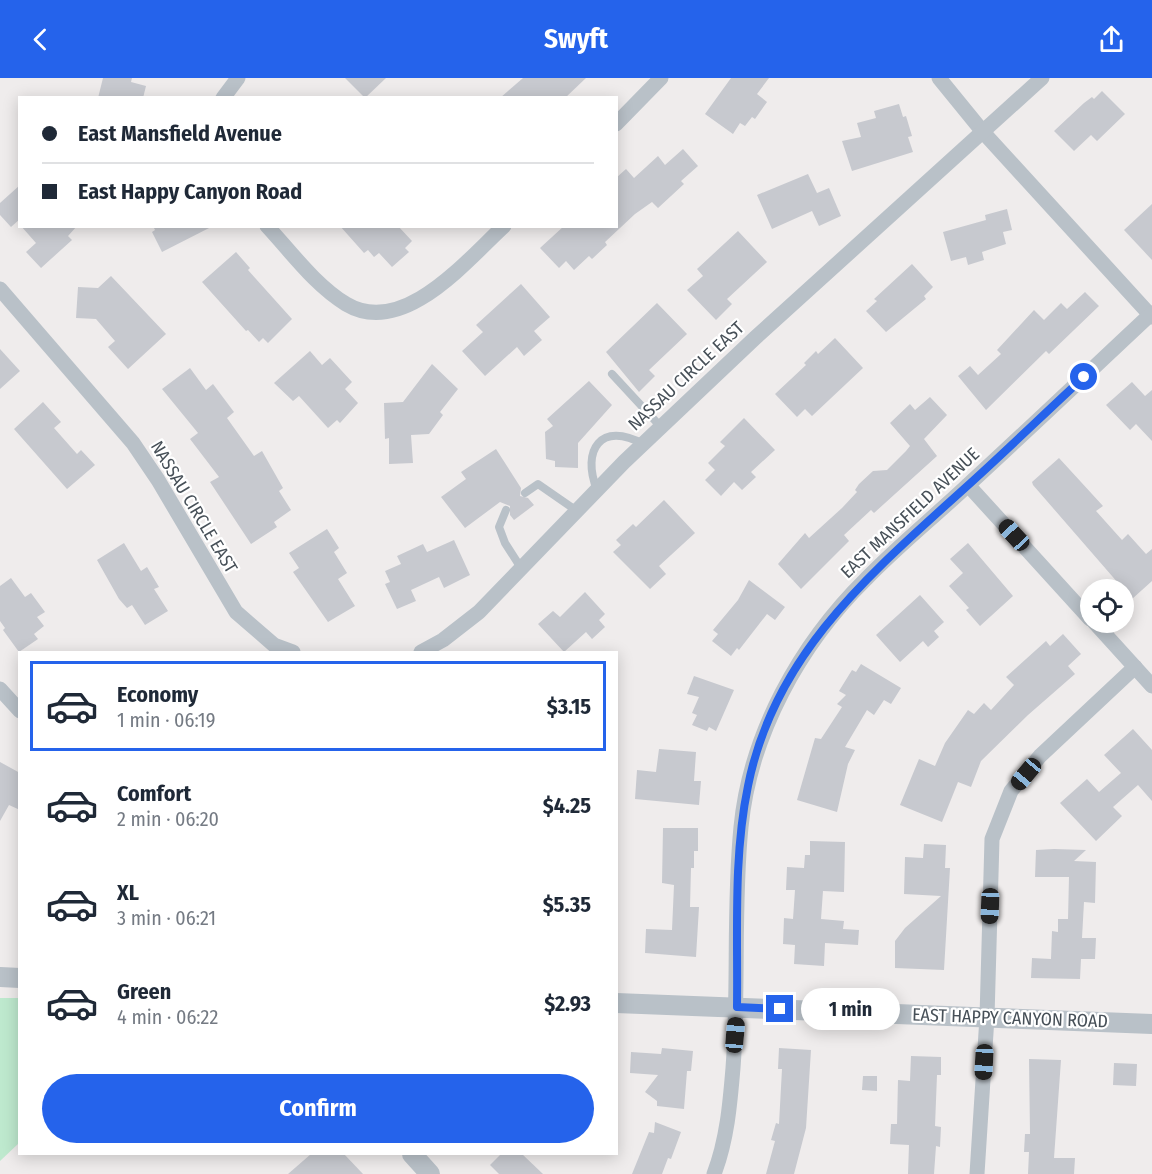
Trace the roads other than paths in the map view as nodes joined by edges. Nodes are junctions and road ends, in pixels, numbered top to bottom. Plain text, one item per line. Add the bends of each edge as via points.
1 (238, 78) edge
2 (661, 78) edge
3 (939, 78) edge
4 (1042, 78) edge
5 (224, 96) edge
6 (618, 122) edge
7 (983, 132) junction
8 (269, 228) edge
9 (502, 228) edge
10 (0, 289) edge
11 (1151, 315) edge
12 (612, 374) dead end
13 (661, 427) junction
14 (643, 444) junction
15 (968, 485) junction
16 (597, 490) junction
17 (525, 493) dead end
18 (507, 510) dead end
19 (577, 511) junction
20 (521, 568) junction
21 (1080, 608) edge
22 (1104, 633) edge
23 (272, 649) edge
24 (423, 651) edge
25 (1135, 668) junction
26 (1152, 686) edge
27 (0, 689) edge
28 (18, 709) edge
29 (0, 977) edge
30 (18, 978) edge
31 (618, 1003) edge
32 (737, 1007) junction
33 (987, 1017) junction
34 (1152, 1024) edge
35 (412, 1155) edge
36 (430, 1174) edge
37 (714, 1174) edge
38 (977, 1174) edge

1 - 5 street
2 - 6 street
3 - 7 street
4 - 7 street, NASSAU CIRCLE EAST
7 - 11 street
7 - 13 street, NASSAU CIRCLE EAST
8 - 9 street via 321,285 348,305 377,315 428,296
10 - 23 street, NASSAU CIRCLE EAST via 133,443 236,612
11 - 15 street, EAST MANSFIELD AVENUE
12 - 13 lane
13 - 14 street, NASSAU CIRCLE EAST
14 - 16 street, NASSAU CIRCLE EAST
14 - 16 lane via 628,436 603,438 593,448 591,461
15 - 21 street
15 - 32 street, EAST MANSFIELD AVENUE via 864,580 828,621 804,655 765,728 748,783 741,824
16 - 19 street, NASSAU CIRCLE EAST
17 - 19 lane via 538,484
18 - 20 lane via 499,527 504,543
19 - 20 street, NASSAU CIRCLE EAST
20 - 24 street, NASSAU CIRCLE EAST via 479,612
22 - 25 street
25 - 26 street
25 - 33 street via 1040,756 1011,791 999,816 992,839
27 - 28 street
29 - 30 street
31 - 32 street, EAST HAPPY CANYON ROAD
32 - 33 street, EAST HAPPY CANYON ROAD
32 - 37 street, EAST MANSFIELD AVENUE via 728,1121
33 - 34 street, EAST HAPPY CANYON ROAD
33 - 38 street
35 - 36 street

